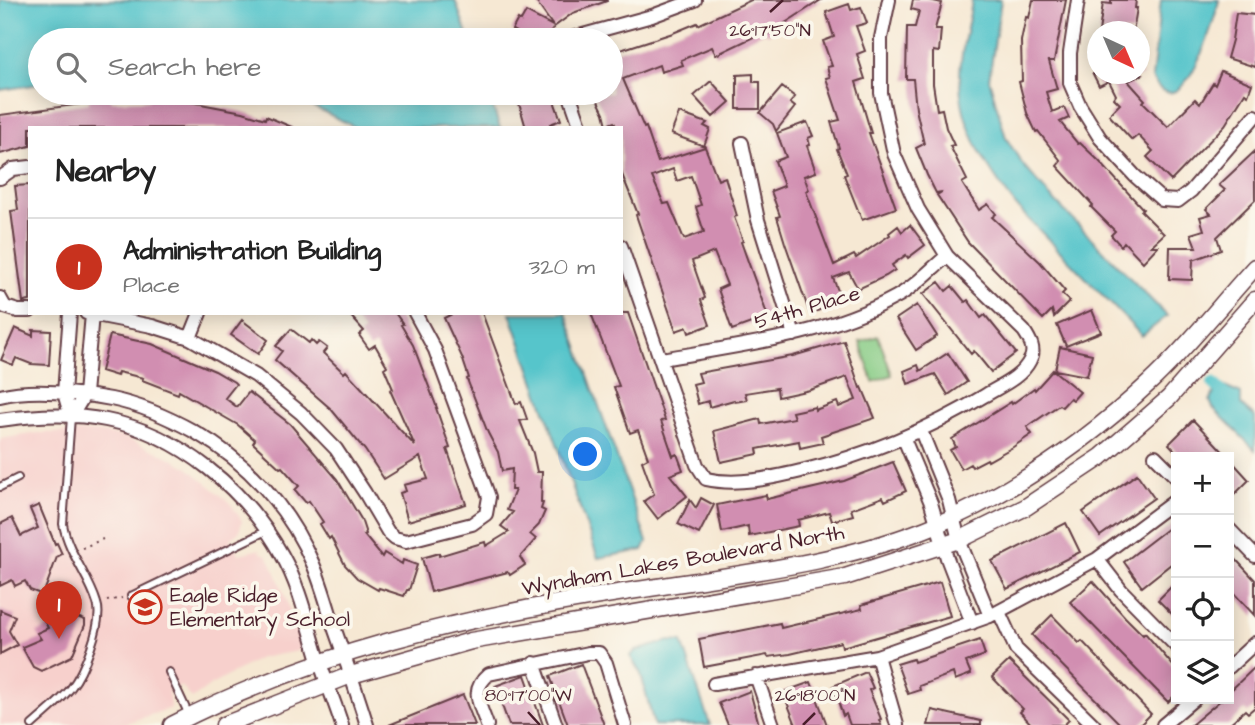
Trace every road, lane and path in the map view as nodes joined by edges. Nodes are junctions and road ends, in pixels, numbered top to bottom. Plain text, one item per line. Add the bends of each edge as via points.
1 (695, 0) edge
2 (889, 0) edge
3 (1078, 0) edge
4 (606, 28) edge
5 (573, 105) edge
6 (1252, 123) edge
7 (579, 126) edge
8 (742, 143) dead end
9 (28, 167) edge
10 (0, 178) edge
11 (623, 252) edge
12 (947, 256) junction
13 (1255, 267) edge
14 (1255, 300) edge
15 (3, 302) edge
16 (28, 311) edge
17 (70, 315) edge
18 (92, 315) edge
19 (97, 315) edge
20 (199, 315) edge
21 (416, 315) edge
22 (68, 334) junction
23 (794, 335) junction
24 (89, 336) junction
25 (190, 338) junction
26 (662, 359) junction
27 (64, 393) junction
28 (85, 394) junction
29 (0, 396) edge
30 (71, 417) junction
31 (0, 420) edge
32 (921, 431) junction
33 (904, 439) junction
34 (1155, 456) dead end
35 (933, 459) junction
36 (916, 467) junction
37 (1171, 472) edge
38 (18, 478) dead end
39 (0, 486) edge
40 (1171, 504) edge
41 (955, 516) junction
42 (937, 525) junction
43 (266, 531) junction
44 (1234, 535) edge
45 (103, 538) dead end
46 (959, 540) junction
47 (943, 545) junction
48 (79, 550) dead end
49 (1255, 556) edge
50 (1097, 559) junction
51 (978, 588) junction
52 (103, 594) dead end
53 (961, 594) junction
54 (131, 596) joint
55 (994, 614) junction
56 (972, 623) junction
57 (1171, 641) edge
58 (1255, 643) edge
59 (345, 654) junction
60 (877, 656) junction
61 (320, 662) junction
62 (1234, 662) edge
63 (534, 663) junction
64 (169, 672) dead end
65 (351, 675) junction
66 (756, 676) junction
67 (328, 684) junction
68 (714, 684) dead end
69 (1188, 704) edge
70 (190, 716) junction
71 (32, 725) edge
72 (172, 725) edge
73 (224, 725) edge
74 (342, 725) edge
75 (368, 725) edge
76 (487, 725) edge
77 (556, 725) edge
78 (625, 725) edge
79 (773, 725) edge
80 (897, 725) edge
81 (1094, 725) edge
82 (1163, 725) edge

1 - 4 street
2 - 12 street via 881,38 881,93 894,154 918,209
3 - 6 street via 1070,83 1100,138 1162,200 1178,201 1191,191
5 - 7 street
8 - 23 street via 758,220
9 - 10 street via 13,169
11 - 26 street
12 - 23 street, 54th Place via 898,296 848,319
12 - 32 street via 1024,331 1032,344 1032,359 1020,374
13 - 41 street, Wyndham Lakes Boulevard North via 1151,382 1085,439
14 - 46 street, Wyndham Lakes Boulevard North via 1169,398 1101,457 1026,508
15 - 16 street
17 - 22 street
18 - 24 street
19 - 25 street
20 - 25 street
21 - 25 street via 435,350 489,496 486,514 472,524 406,541 388,532 336,449 301,413 256,376
22 - 24 street
22 - 27 street
23 - 26 street, 54th Place
24 - 28 street
26 - 33 street via 697,465 706,479 725,483 780,476 846,460
27 - 28 street
27 - 29 street
27 - 30 street
28 - 30 street
28 - 59 street via 153,411 209,440 252,474 296,532
30 - 31 street via 33,415
30 - 43 street via 133,427 191,456 240,498
30 - 71 lane via 63,524 99,606 98,625 79,677
32 - 33 street
32 - 35 street
33 - 36 street
34 - 37 street
35 - 36 lane
35 - 41 street
36 - 42 street
38 - 39 lane
40 - 50 street
41 - 42 street, Wyndham Lakes Boulevard North
41 - 46 street
42 - 47 street
42 - 59 street, Wyndham Lakes Boulevard North via 836,558 438,626
43 - 54 lane
43 - 61 street via 296,586
44 - 49 street
45 - 48 path
46 - 47 street, Wyndham Lakes Boulevard North
46 - 51 street
47 - 53 street
47 - 65 street, Wyndham Lakes Boulevard North via 845,577 471,641
50 - 55 street
50 - 57 street
51 - 53 lane
51 - 55 street
52 - 54 path via 107,601
53 - 56 street
55 - 56 street
55 - 81 street via 1016,649
56 - 60 street
58 - 62 street
59 - 61 street, Wyndham Lakes Boulevard North
59 - 65 street
60 - 66 street
60 - 80 street
61 - 67 street
61 - 70 street, Wyndham Lakes Boulevard North
63 - 76 street via 489,674 479,682 476,692
63 - 77 street
63 - 78 street via 599,653
64 - 70 lane
65 - 67 street, Wyndham Lakes Boulevard North
65 - 75 street
66 - 68 street
66 - 79 street
67 - 73 street, Wyndham Lakes Boulevard North
67 - 74 street
69 - 82 street
70 - 72 street, Wyndham Lakes Boulevard North

